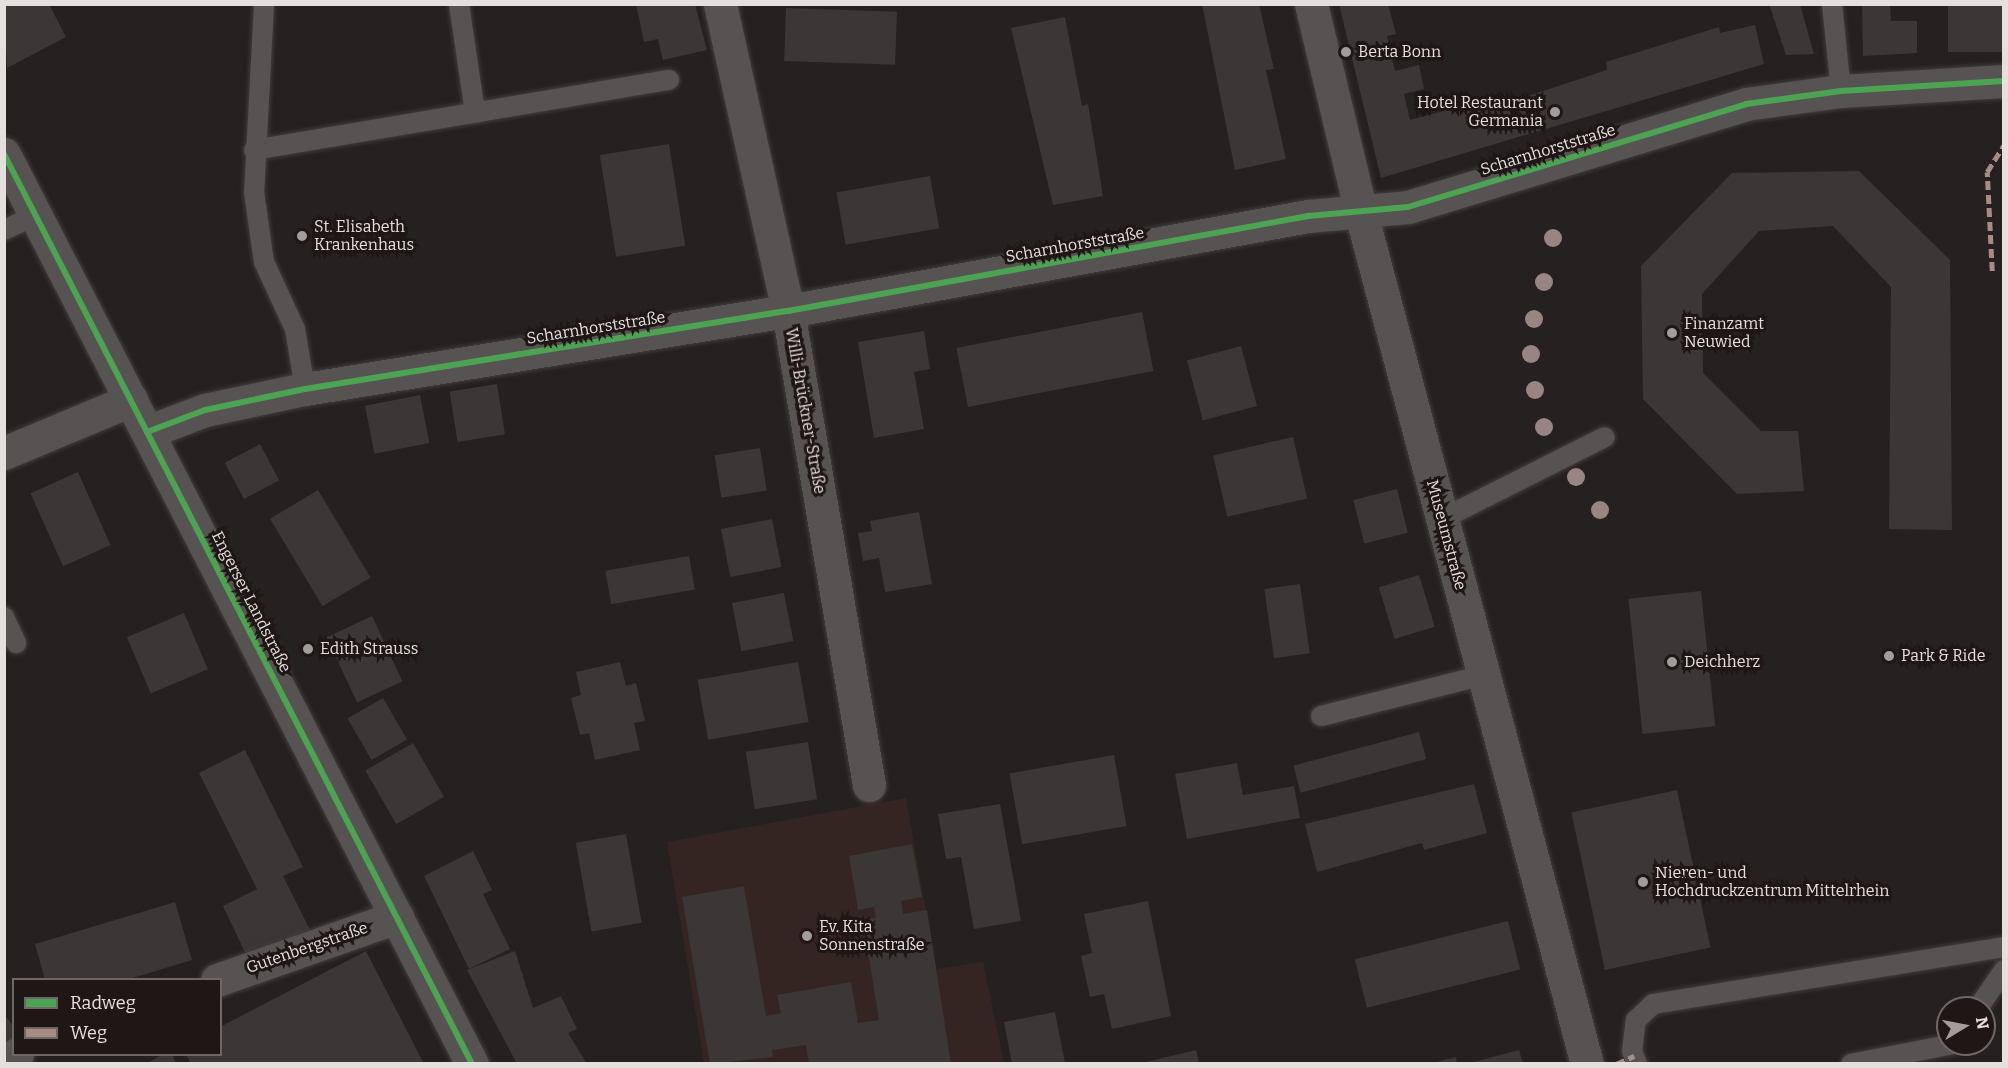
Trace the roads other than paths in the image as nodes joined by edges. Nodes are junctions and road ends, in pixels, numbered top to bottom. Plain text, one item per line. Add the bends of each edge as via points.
1 (264, 4) edge
2 (459, 4) edge
3 (720, 4) edge
4 (1311, 4) edge
5 (1832, 4) edge
6 (669, 80) dead end
7 (2004, 81) edge
8 (1841, 90) junction
9 (476, 114) junction
10 (254, 150) junction
11 (6, 162) edge
12 (1361, 213) junction
13 (36, 215) junction
14 (4, 230) edge
15 (788, 311) junction
16 (305, 389) junction
17 (131, 400) junction
18 (147, 432) junction
19 (1605, 437) dead end
20 (4, 453) edge
21 (1442, 519) junction
22 (4, 617) edge
23 (16, 643) dead end
24 (1484, 675) junction
25 (1322, 716) dead end
26 (869, 785) dead end
27 (397, 916) junction
28 (2004, 947) edge
29 (2004, 970) edge
30 (222, 978) edge
31 (1986, 996) edge
32 (1936, 1047) edge
33 (472, 1064) edge
34 (1587, 1064) edge
35 (1637, 1064) edge
36 (1851, 1064) edge

1 - 10 lane
2 - 9 lane
3 - 15 street, Willi-Brückner-Straße
4 - 12 street, Museumstraße
5 - 8 lane
6 - 9 lane
7 - 8 street, Scharnhorststraße
8 - 12 street, Scharnhorststraße via 1746,104 1408,207
9 - 10 lane
10 - 16 lane via 254,192 264,262 291,315
11 - 13 street, Engerser Landstraße
12 - 15 street, Scharnhorststraße via 1308,216
12 - 21 street, Museumstraße
13 - 14 lane
13 - 17 street, Engerser Landstraße
15 - 16 street, Scharnhorststraße
15 - 26 street, Willi-Brückner-Straße
16 - 18 street, Scharnhorststraße via 205,410
17 - 18 street, Engerser Landstraße
17 - 20 street
18 - 27 street, Engerser Landstraße
19 - 21 lane
21 - 24 street, Museumstraße
22 - 23 lane
24 - 25 lane
24 - 34 street, Museumstraße
27 - 30 street, Gutenbergstraße
27 - 33 street, Engerser Landstraße
28 - 35 lane via 1653,1004 1636,1020 1632,1050
29 - 31 lane
32 - 36 lane

